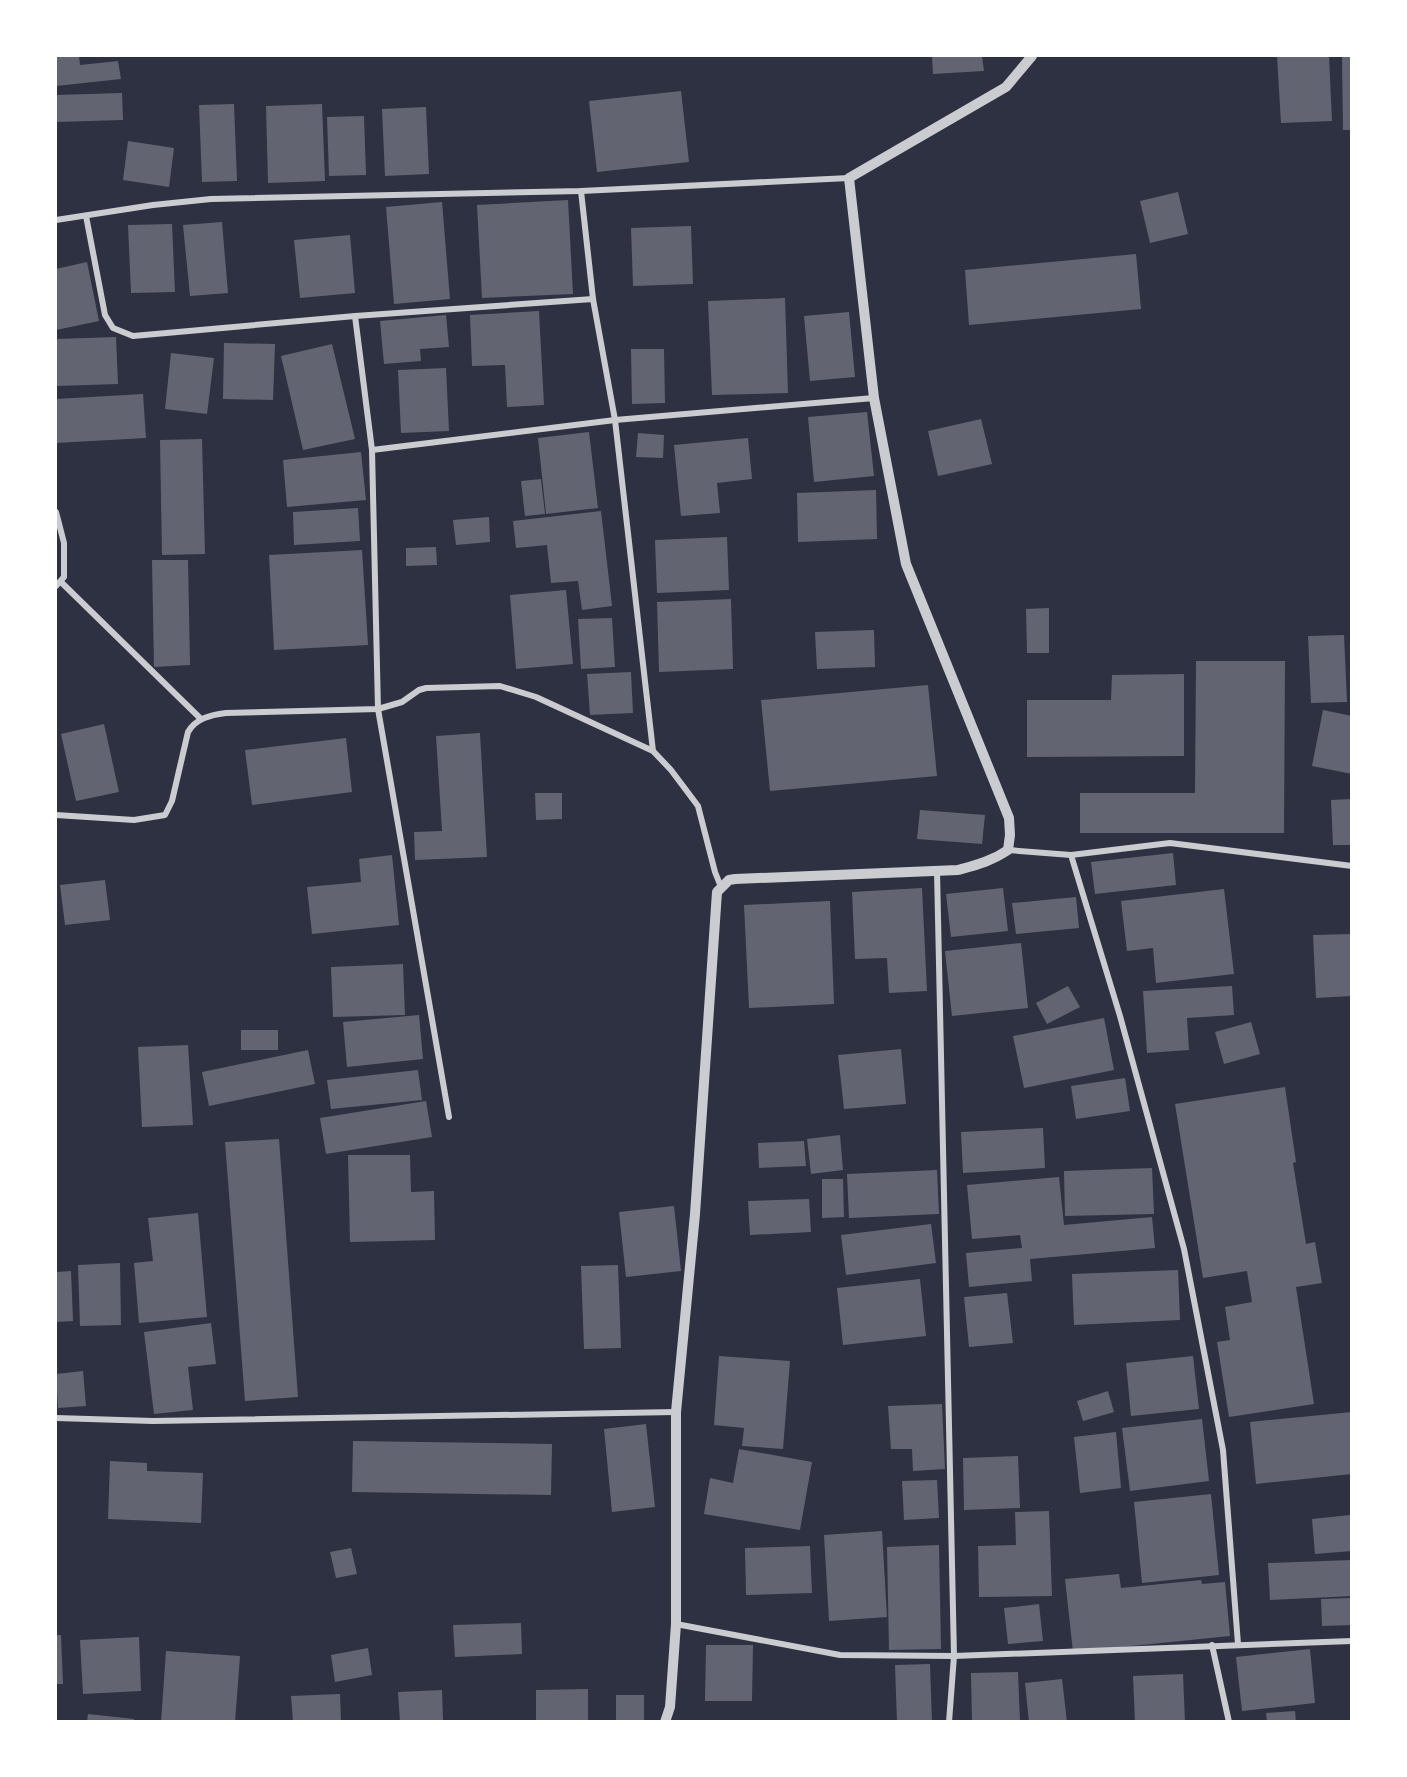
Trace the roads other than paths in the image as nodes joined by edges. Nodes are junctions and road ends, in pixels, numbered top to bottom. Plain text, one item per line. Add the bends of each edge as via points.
1 (1032, 56) edge
2 (849, 178) junction
3 (581, 191) junction
4 (86, 216) junction
5 (56, 220) edge
6 (592, 299) junction
7 (355, 316) junction
8 (874, 398) junction
9 (615, 420) junction
10 (372, 450) junction
11 (56, 512) edge
12 (58, 584) edge
13 (378, 709) junction
14 (201, 719) junction
15 (653, 751) junction
16 (56, 815) edge
17 (1008, 850) junction
18 (1071, 855) junction
19 (1352, 866) edge
20 (937, 870) junction
21 (721, 887) junction
22 (448, 1117) dead end
23 (676, 1412) junction
24 (56, 1418) edge
25 (676, 1624) junction
26 (1352, 1641) edge
27 (1238, 1644) junction
28 (1212, 1645) junction
29 (954, 1656) junction
30 (665, 1722) edge
31 (949, 1722) edge
32 (1229, 1722) edge

1 - 2 street via 1006,87
2 - 3 street
2 - 8 street
3 - 4 street via 211,199
3 - 6 street
4 - 5 street
4 - 7 street via 105,315 113,328 133,336
6 - 7 street
6 - 9 street
7 - 10 street
8 - 9 street
8 - 17 street via 906,564 1009,818
9 - 10 street
9 - 15 street
10 - 13 street
11 - 12 street via 64,543 64,577
12 - 14 street
13 - 14 street via 226,712
13 - 15 street via 402,702 426,688 500,686 536,697
13 - 22 street
14 - 16 street via 188,732 172,801 165,815 134,820
15 - 21 street via 698,806
17 - 18 street
17 - 20 street via 987,862 958,870
18 - 19 street via 1170,843
18 - 27 street via 1184,1249 1223,1450
20 - 21 street via 735,879
20 - 29 street
21 - 23 street via 716,896 695,1214
23 - 24 street
23 - 25 street
25 - 29 street via 840,1655
25 - 30 street via 670,1707
26 - 27 street
27 - 28 street
28 - 29 street
28 - 32 street
29 - 31 street

